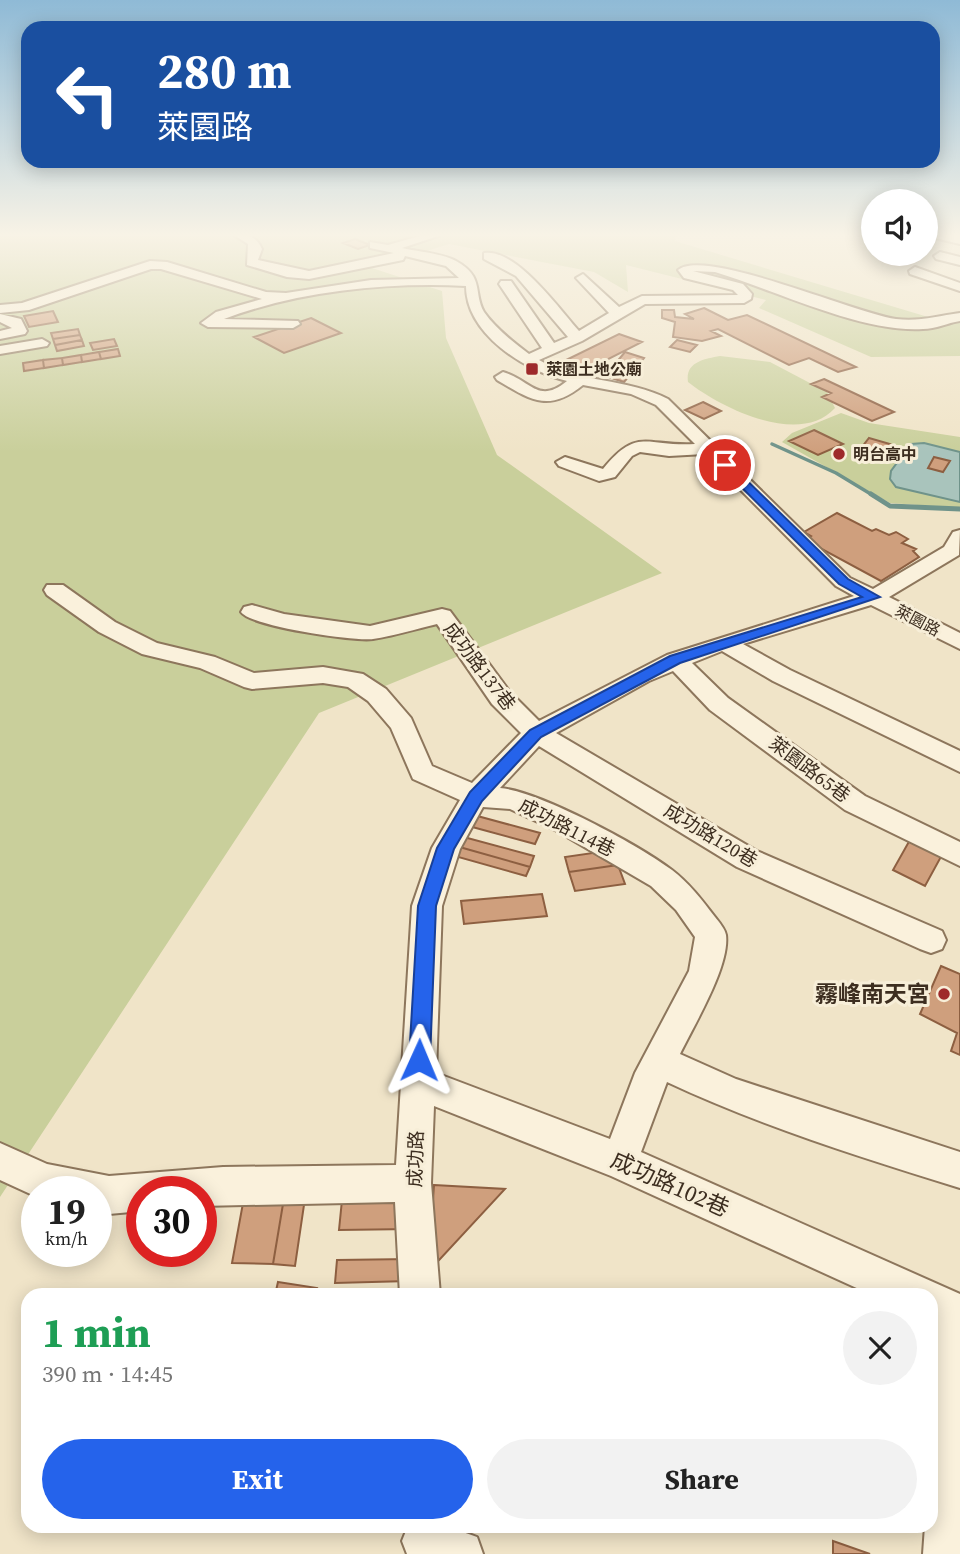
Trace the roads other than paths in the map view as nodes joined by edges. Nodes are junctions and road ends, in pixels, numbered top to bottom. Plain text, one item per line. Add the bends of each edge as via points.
1 (18, 308) edge
2 (246, 308) edge
3 (474, 308) edge
4 (522, 308) edge
5 (551, 308) edge
6 (612, 308) edge
7 (629, 308) edge
8 (841, 308) edge
9 (0, 309) edge
10 (618, 314) junction
11 (0, 318) edge
12 (956, 318) edge
13 (293, 324) dead end
14 (20, 331) joint
15 (0, 335) edge
16 (577, 338) junction
17 (42, 343) dead end
18 (0, 350) edge
19 (551, 350) junction
20 (527, 360) junction
21 (503, 377) dead end
22 (580, 379) junction
23 (708, 449) junction
24 (565, 462) dead end
25 (957, 548) edge
26 (55, 590) dead end
27 (874, 597) junction
28 (252, 612) dead end
29 (724, 642) junction
30 (960, 642) edge
31 (675, 660) junction
32 (536, 733) junction
33 (960, 763) edge
34 (476, 796) junction
35 (960, 855) edge
36 (931, 940) dead end
37 (659, 1061) junction
38 (419, 1083) junction
39 (0, 1161) edge
40 (620, 1161) junction
41 (960, 1170) edge
42 (31, 1176) edge
43 (413, 1183) junction
44 (217, 1186) edge
45 (420, 1288) edge
46 (901, 1288) edge
47 (950, 1310) edge
48 (946, 1554) edge

1 - 9 street
2 - 13 street via 208,323
3 - 20 street, 萊園路
4 - 19 street
5 - 16 street
6 - 10 street
7 - 10 street
8 - 12 street via 907,324
10 - 16 street
11 - 14 street via 16,322
14 - 15 street
16 - 19 street
17 - 18 street
19 - 20 street
20 - 22 street, 萊園路
21 - 22 street via 543,398 558,397
22 - 23 street, 萊園路 via 662,401
23 - 24 street via 669,451 638,446 626,452 609,474 599,476
23 - 27 street, 萊園路 via 843,582
25 - 27 street, 成功路
26 - 34 street, 成功路114巷 via 107,627 150,649 207,662 251,681 323,675 355,680 377,695 402,724 422,772
27 - 29 street, 成功路
27 - 30 street, 萊園路
28 - 32 street, 成功路137巷 via 370,633 442,616 501,698
29 - 31 street, 成功路
29 - 33 street via 764,668
31 - 32 street, 成功路
31 - 35 street, 萊園路65巷 via 719,704 855,803
32 - 34 street, 成功路
32 - 36 street, 成功路120巷 via 747,859
34 - 37 street, 成功路114巷 via 514,799 661,877 687,901 711,935 704,973
34 - 38 street, 成功路 via 446,848 427,906
37 - 40 street, 成功路114巷
37 - 41 street via 778,1111
38 - 40 street, 成功路102巷
38 - 43 street, 成功路
39 - 42 street
40 - 46 street, 成功路102巷
43 - 44 street
43 - 45 street, 成功路
47 - 48 street

